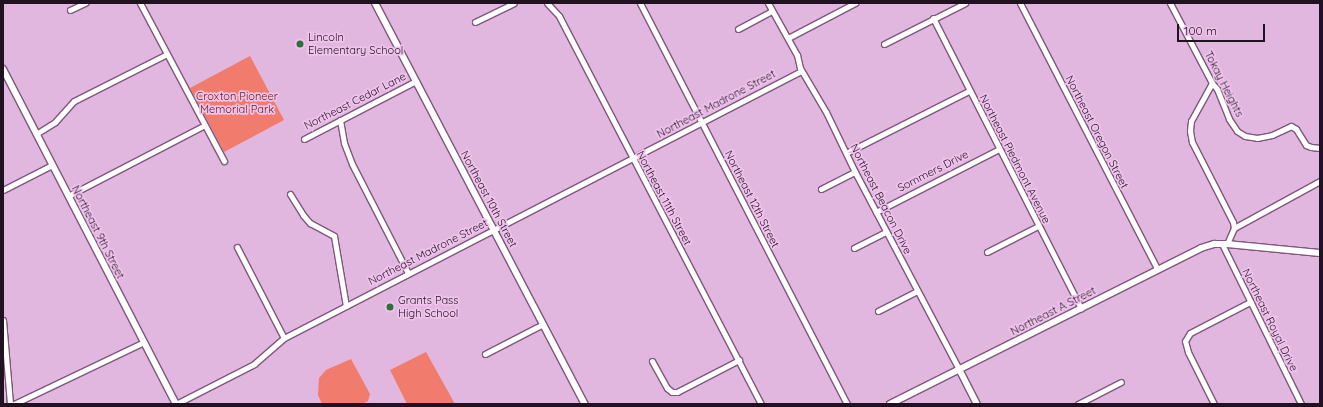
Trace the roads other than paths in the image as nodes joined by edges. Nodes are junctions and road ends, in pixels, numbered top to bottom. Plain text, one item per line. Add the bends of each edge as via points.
1 (85, 3) edge
2 (140, 3) edge
3 (376, 3) edge
4 (514, 3) edge
5 (547, 3) edge
6 (640, 3) edge
7 (768, 3) edge
8 (855, 3) edge
9 (965, 3) edge
10 (1020, 3) edge
11 (1170, 3) edge
12 (70, 10) dead end
13 (772, 11) junction
14 (933, 18) junction
15 (476, 22) dead end
16 (738, 29) dead end
17 (788, 38) junction
18 (884, 44) dead end
19 (167, 54) junction
20 (3, 69) edge
21 (801, 71) junction
22 (416, 81) junction
23 (1212, 83) junction
24 (970, 91) junction
25 (340, 120) junction
26 (701, 124) junction
27 (205, 125) junction
28 (36, 134) junction
29 (304, 139) dead end
30 (1320, 148) edge
31 (999, 149) junction
32 (846, 153) junction
33 (632, 159) junction
34 (224, 161) dead end
35 (52, 165) junction
36 (855, 172) junction
37 (1320, 181) edge
38 (821, 189) dead end
39 (3, 190) edge
40 (290, 194) dead end
41 (68, 196) junction
42 (876, 212) junction
43 (1038, 226) junction
44 (1234, 228) junction
45 (494, 229) junction
46 (886, 232) junction
47 (1224, 244) junction
48 (237, 247) dead end
49 (854, 248) dead end
50 (987, 252) dead end
51 (1320, 253) edge
52 (1157, 269) junction
53 (408, 273) junction
54 (917, 292) junction
55 (1250, 302) junction
56 (346, 306) junction
57 (1081, 308) junction
58 (878, 311) dead end
59 (3, 320) edge
60 (543, 324) junction
61 (284, 338) junction
62 (144, 342) junction
63 (485, 354) dead end
64 (739, 360) junction
65 (652, 361) dead end
66 (959, 370) junction
67 (1121, 382) dead end
68 (10, 404) edge
69 (14, 404) edge
70 (176, 404) edge
71 (585, 404) edge
72 (761, 404) edge
73 (847, 404) edge
74 (890, 404) edge
75 (977, 404) edge
76 (1078, 404) edge
77 (1214, 404) edge
78 (1301, 404) edge

1 - 12 street
2 - 19 street
3 - 22 street, Northeast 10th Street
4 - 15 street
5 - 33 street, Northeast 11th Street via 559,16
6 - 26 street, Northeast 12th Street
7 - 13 street, Northeast Beacon Drive
8 - 17 street
9 - 14 street
10 - 52 street, Northeast Oregon Street
11 - 23 street, Tokay Heights
13 - 16 street
13 - 17 street, Northeast Beacon Drive
14 - 18 street
14 - 24 street, Northeast Piedmont Avenue
17 - 21 street, Northeast Beacon Drive via 797,55
19 - 27 street
19 - 28 street via 74,101 55,122
20 - 28 street, Northeast 9th Street
21 - 26 street, Northeast Madrone Street
21 - 32 street, Northeast Beacon Drive via 826,112
22 - 25 street, Northeast Cedar Lane
22 - 45 street, Northeast 10th Street
23 - 30 street, Tokay Heights via 1229,118 1241,134 1250,138 1267,136 1291,126 1296,129 1306,145
23 - 44 street via 1191,121 1190,136 1230,214
24 - 31 street, Northeast Piedmont Avenue
24 - 32 street
25 - 29 street, Northeast Cedar Lane
25 - 53 street via 344,143 352,164
26 - 33 street, Northeast Madrone Street
26 - 73 street, Northeast 12th Street
27 - 34 street
27 - 41 street
28 - 35 street, Northeast 9th Street
31 - 42 street, Sommers Drive
31 - 43 street, Northeast Piedmont Avenue
32 - 36 street, Northeast Beacon Drive
33 - 45 street, Northeast Madrone Street
33 - 64 street, Northeast 11th Street
35 - 39 street
35 - 41 street, Northeast 9th Street
36 - 38 street
36 - 42 street, Northeast Beacon Drive
37 - 44 street
40 - 56 street via 310,222 334,236
41 - 62 street, Northeast 9th Street
42 - 46 street, Northeast Beacon Drive
43 - 50 street
43 - 57 street, Northeast Piedmont Avenue
44 - 47 street
45 - 53 street, Northeast Madrone Street
45 - 60 street, Northeast 10th Street
46 - 49 street
46 - 54 street, Northeast Beacon Drive
47 - 51 street, Northeast A Street
47 - 52 street, Northeast A Street via 1196,250
47 - 55 street, Northeast Royal Drive
48 - 61 street
52 - 57 street, Northeast A Street
53 - 56 street, Northeast Madrone Street
54 - 58 street
54 - 66 street, Northeast Beacon Drive
55 - 77 street via 1190,333 1185,341
55 - 78 street, Northeast Royal Drive
56 - 61 street, Northeast Madrone Street
57 - 66 street, Northeast A Street
59 - 68 street
60 - 63 street
60 - 71 street, Northeast 10th Street
61 - 70 street, Northeast Madrone Street via 254,364
62 - 69 street
62 - 70 street, Northeast 9th Street
64 - 65 street via 677,392 667,388
64 - 72 street, Northeast 11th Street
66 - 74 street, Northeast A Street
66 - 75 street, Northeast Beacon Drive
67 - 76 street

